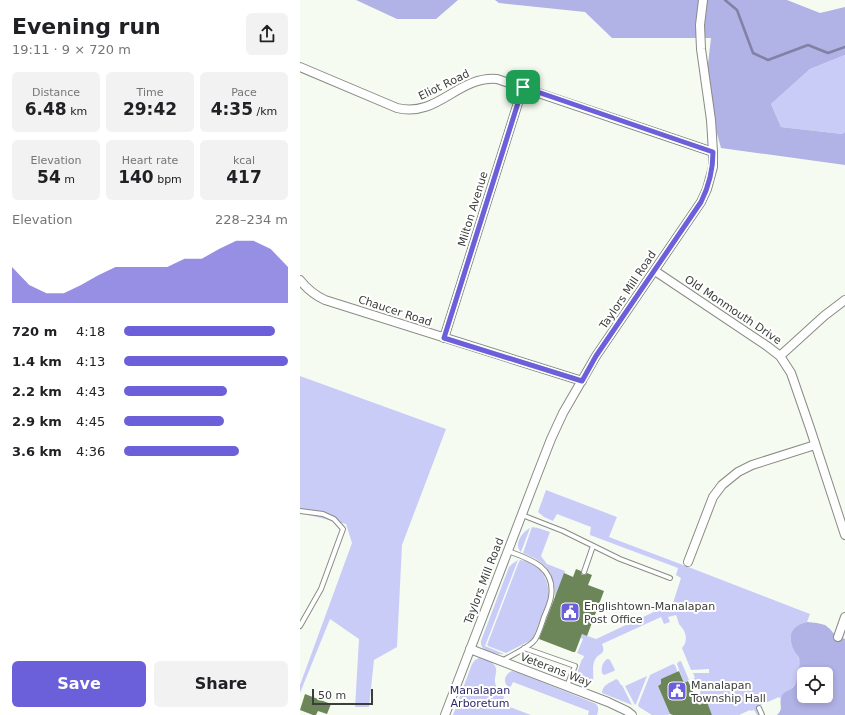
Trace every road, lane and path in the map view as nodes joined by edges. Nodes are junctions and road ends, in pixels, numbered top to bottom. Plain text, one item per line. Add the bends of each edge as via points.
1 (703, 0) edge
2 (300, 67) edge
3 (523, 87) junction
4 (713, 152) junction
5 (655, 271) junction
6 (300, 280) edge
7 (845, 300) edge
8 (444, 338) junction
9 (780, 356) junction
10 (582, 381) junction
11 (816, 445) junction
12 (300, 511) edge
13 (522, 515) junction
14 (845, 535) edge
15 (594, 546) junction
16 (508, 551) junction
17 (688, 562) dead end
18 (584, 572) dead end
19 (670, 578) dead end
20 (845, 618) edge
21 (300, 626) edge
22 (838, 637) dead end
23 (524, 648) junction
24 (470, 649) junction
25 (501, 661) junction
26 (567, 686) junction
27 (759, 708) dead end
28 (445, 715) edge
29 (632, 715) edge
30 (762, 715) edge

1 - 4 street, Taylors Mill Road via 701,49
2 - 3 street, Eliot Road via 397,108 409,110 430,106 471,82 484,79 497,79
3 - 4 street, Eliot Road
3 - 8 street, Milton Avenue
4 - 5 street, Taylors Mill Road via 713,167 704,196
5 - 9 street, Old Monmouth Drive
5 - 10 street, Taylors Mill Road via 596,356
6 - 8 street, Chaucer Road via 312,293 325,300
7 - 9 street
8 - 10 street, Chaucer Road
9 - 11 street, Old Monmouth Drive via 790,373
10 - 13 street, Taylors Mill Road via 551,439
11 - 14 street, Old Monmouth Drive
11 - 17 street via 752,465 722,485 713,497
12 - 21 lane via 323,514 334,519 343,529 321,589
13 - 15 lane
13 - 16 street, Taylors Mill Road
15 - 18 lane
15 - 19 lane
16 - 23 lane via 538,563 547,573 552,591 536,639
16 - 24 street, Taylors Mill Road
20 - 22 street
23 - 25 lane
23 - 26 lane via 574,666
24 - 25 street, Veterans Way
24 - 28 street, Taylors Mill Road
25 - 26 street, Veterans Way
26 - 29 street, Veterans Way
27 - 30 lane

